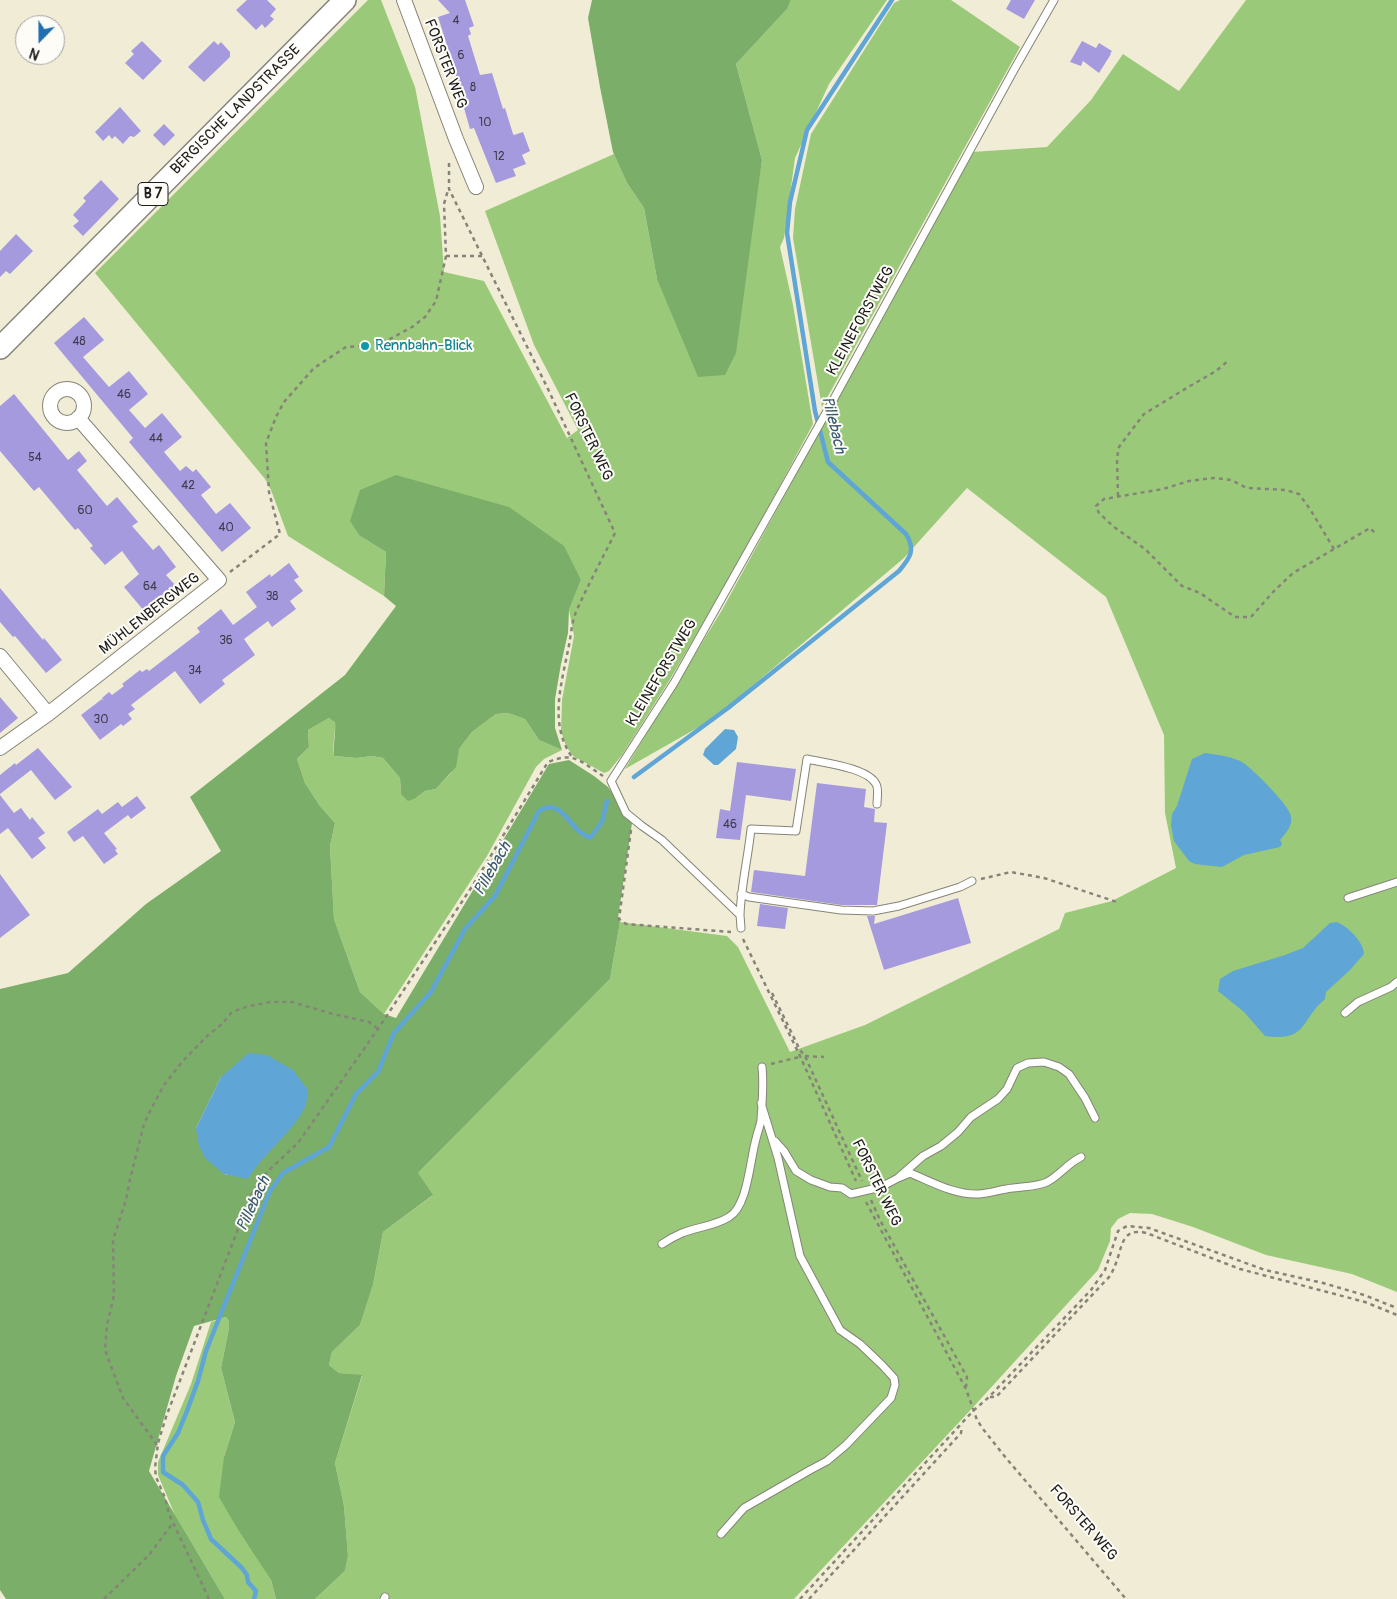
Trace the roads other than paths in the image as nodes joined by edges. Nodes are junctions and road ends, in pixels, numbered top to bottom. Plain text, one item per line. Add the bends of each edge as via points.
1 (345, 0) edge
2 (404, 0) edge
3 (1054, 0) edge
4 (476, 188) dead end
5 (0, 348) edge
6 (78, 418) dead end
7 (0, 656) edge
8 (48, 714) junction
9 (0, 748) edge
10 (877, 804) dead end
11 (972, 881) road end
12 (1397, 882) edge
13 (741, 894) junction
14 (1348, 898) dead end
15 (740, 915) junction
16 (741, 931) road end
17 (1397, 982) edge
18 (1345, 1013) dead end
19 (762, 1067) road end
20 (761, 1103) junction
21 (1095, 1118) dead end
22 (772, 1138) junction
23 (1081, 1157) dead end
24 (898, 1178) junction
25 (662, 1244) dead end
26 (721, 1534) dead end

1 - 5 main road, BERGISCHE LANDSTRASSE / B 7
2 - 4 street, FORSTER WEG
3 - 15 lane, KLEINEFORSTWEG via 674,683 611,781 626,813 662,840
6 - 8 street, MÜHLENBERGWEG via 220,580
7 - 8 street
8 - 9 street, MÜHLENBERGWEG
10 - 13 lane via 877,786 871,777 808,759 796,831 751,829
11 - 13 lane via 960,888 873,911 841,910
12 - 14 lane
13 - 15 lane
15 - 16 lane
17 - 18 lane via 1358,1002
19 - 20 lane via 764,1087
20 - 22 lane
20 - 25 lane via 761,1123 739,1206 731,1217 682,1233
21 - 24 lane via 1069,1074 1044,1062 1028,1063 1017,1068 998,1099 971,1117 958,1132
22 - 24 lane via 796,1170 811,1180 842,1188 851,1194 880,1187
22 - 26 lane via 805,1265 840,1330 860,1344 894,1378 896,1386 891,1398 846,1445 827,1461 744,1508
23 - 24 lane via 1048,1182 996,1192 964,1194 910,1173

